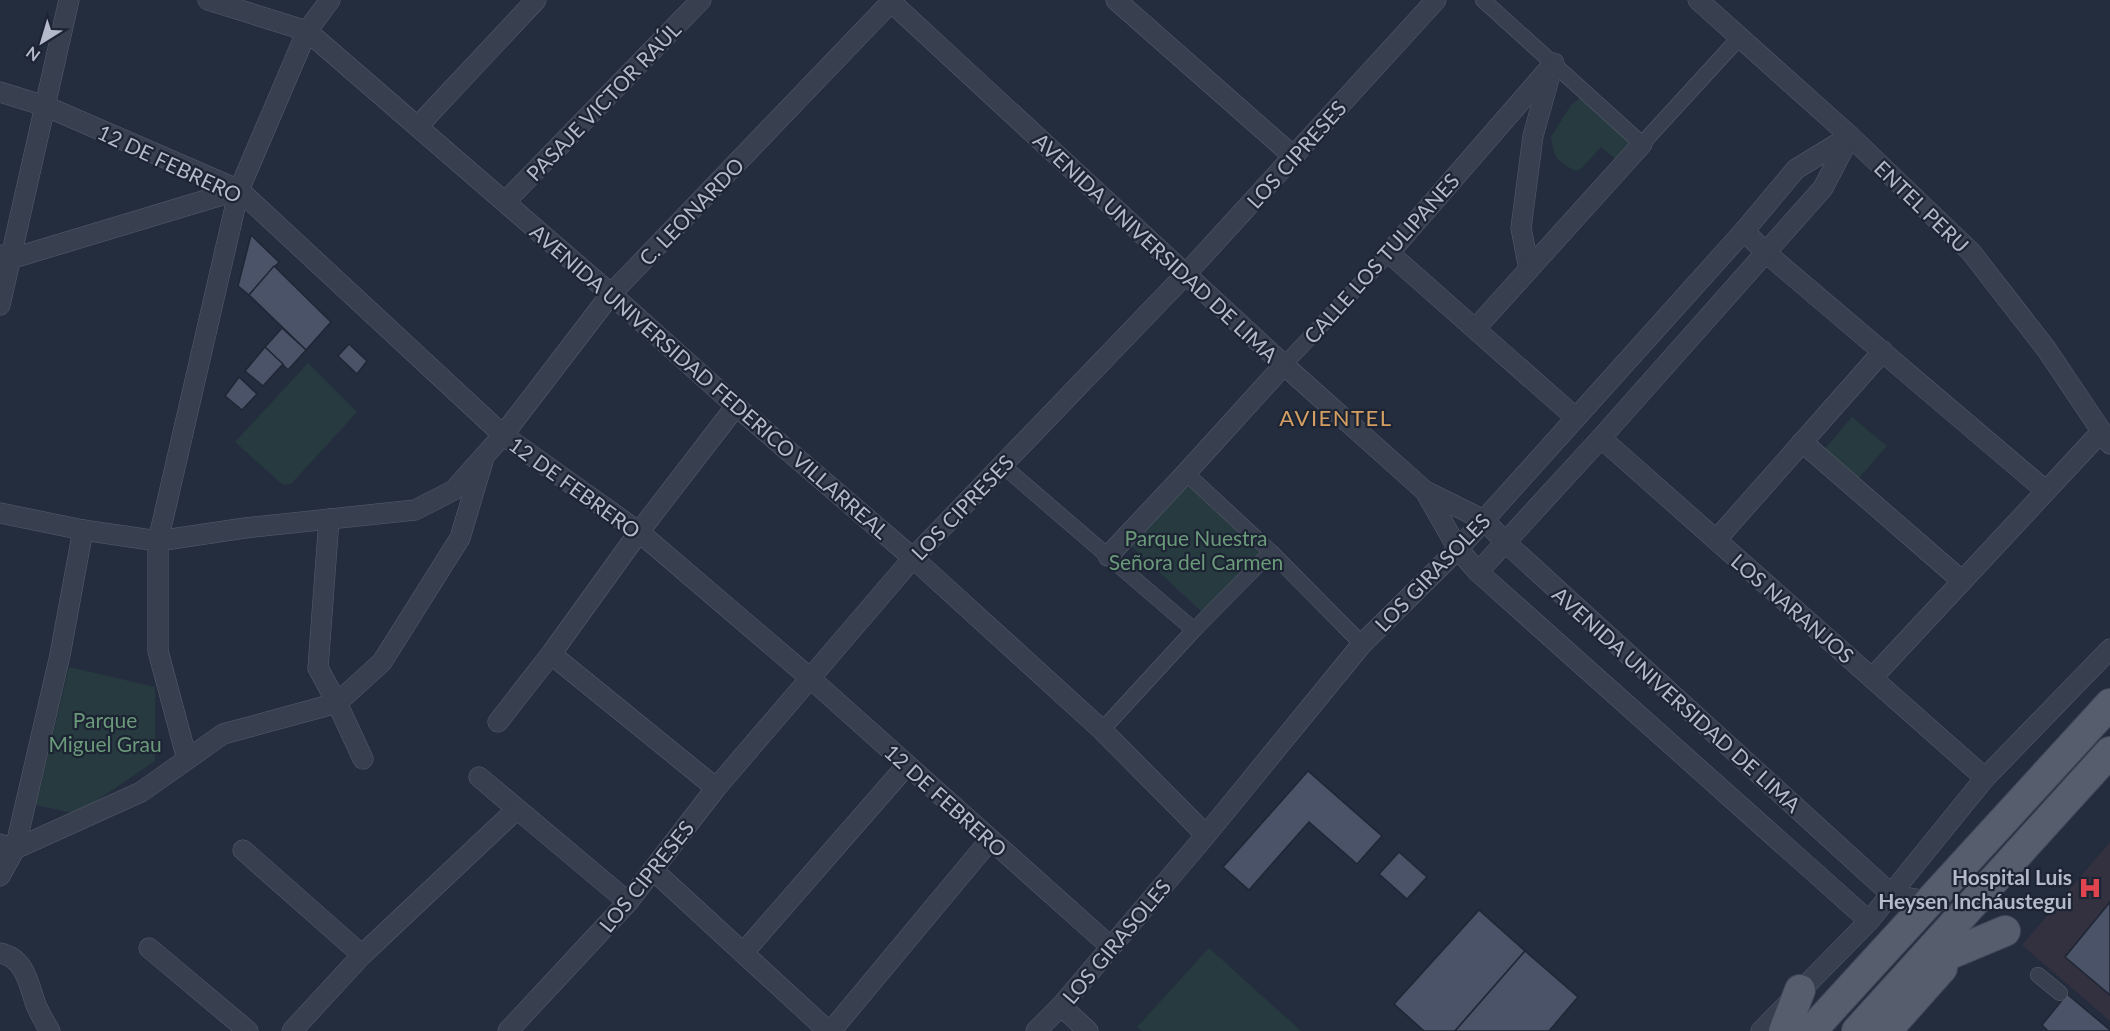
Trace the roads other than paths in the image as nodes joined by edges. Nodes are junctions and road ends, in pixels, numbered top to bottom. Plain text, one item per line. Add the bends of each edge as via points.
1 (69, 0) edge
2 (208, 0) edge
3 (314, 0) edge
4 (330, 0) edge
5 (536, 0) edge
6 (700, 0) edge
7 (1116, 0) edge
8 (1436, 0) edge
9 (1483, 0) edge
10 (1698, 0) edge
11 (891, 1) edge
12 (307, 31) junction
13 (1740, 37) junction
14 (1554, 63) junction
15 (0, 93) edge
16 (45, 106) junction
17 (418, 126) junction
18 (1850, 136) junction
19 (1642, 144) junction
20 (1293, 156) junction
21 (239, 190) junction
22 (504, 202) junction
23 (1744, 231) junction
24 (1765, 252) junction
25 (1389, 253) junction
26 (5, 257) edge
27 (1529, 268) junction
28 (1186, 274) junction
29 (611, 294) junction
30 (0, 305) edge
31 (1475, 329) junction
32 (1883, 351) junction
33 (1284, 365) junction
34 (736, 406) junction
35 (1576, 418) junction
36 (504, 435) junction
37 (1601, 438) junction
38 (2105, 438) edge
39 (1802, 442) junction
40 (485, 456) junction
41 (1002, 465) junction
42 (1186, 473) junction
43 (1425, 491) junction
44 (2046, 491) junction
45 (0, 513) edge
46 (329, 519) junction
47 (1484, 520) junction
48 (82, 530) junction
49 (639, 532) junction
50 (1716, 540) junction
51 (158, 541) junction
52 (1505, 542) junction
53 (1458, 549) junction
54 (1271, 552) junction
55 (1108, 556) junction
56 (914, 558) junction
57 (1478, 572) junction
58 (1961, 580) junction
59 (1194, 630) junction
60 (1362, 644) junction
61 (2110, 649) edge
62 (551, 654) junction
63 (810, 678) junction
64 (1872, 678) junction
65 (337, 703) junction
66 (2110, 704) edge
67 (498, 722) dead end
68 (1102, 730) junction
69 (2110, 752) edge
70 (187, 759) junction
71 (363, 759) dead end
72 (907, 765) junction
73 (479, 777) dead end
74 (1985, 778) junction
75 (716, 788) junction
76 (517, 809) junction
77 (1206, 834) junction
78 (990, 840) junction
79 (7, 846) edge
80 (243, 850) dead end
81 (653, 870) junction
82 (0, 876) edge
83 (1892, 895) junction
84 (1928, 901) junction
85 (628, 902) junction
86 (1869, 921) junction
87 (2005, 931) dead end
88 (1111, 947) junction
89 (149, 948) dead end
90 (3, 950) edge
91 (743, 953) junction
92 (1955, 953) junction
93 (362, 955) junction
94 (1914, 969) junction
95 (2038, 975) dead end
96 (1800, 990) junction
97 (2060, 993) dead end
98 (1061, 1006) junction
99 (1868, 1028) edge
100 (50, 1031) edge
101 (248, 1031) edge
102 (292, 1031) edge
103 (508, 1031) edge
104 (829, 1031) edge
105 (1036, 1031) edge
106 (1088, 1031) edge
107 (1761, 1031) edge
108 (1784, 1031) edge
109 (1811, 1031) edge

1 - 16 street
2 - 12 street, AVENIDA UNIVERSIDAD FEDERICO VILLARREAL
3 - 12 street
4 - 12 street
5 - 17 street
6 - 22 street, PASAJE VICTOR RAÚL
7 - 20 street
8 - 20 street, LOS CIPRESES
9 - 14 street
10 - 13 street, ENTEL PERU
11 - 28 street, AVENIDA UNIVERSIDAD DE LIMA
11 - 29 street, C. LEONARDO
12 - 17 street, AVENIDA UNIVERSIDAD FEDERICO VILLARREAL
12 - 21 street
13 - 18 street, ENTEL PERU
13 - 19 street
14 - 19 street
14 - 25 street, CALLE LOS TULIPANES
14 - 27 street via 1533,136 1522,218
15 - 16 street, 12 DE FEBRERO
16 - 21 street, 12 DE FEBRERO
16 - 26 street
17 - 22 street, AVENIDA UNIVERSIDAD FEDERICO VILLARREAL
18 - 23 street, LOS GIRASOLES via 1796,169
18 - 24 street via 1823,188
18 - 38 street, ENTEL PERU via 1971,252 2047,350
19 - 27 street
20 - 28 street, LOS CIPRESES
21 - 26 street
21 - 36 street, 12 DE FEBRERO
21 - 51 street
22 - 29 street, AVENIDA UNIVERSIDAD FEDERICO VILLARREAL
23 - 24 street
23 - 35 street, LOS GIRASOLES
24 - 32 street
24 - 37 street
25 - 31 street
25 - 33 street, CALLE LOS TULIPANES
26 - 30 street
27 - 31 street
28 - 33 street, AVENIDA UNIVERSIDAD DE LIMA
28 - 41 street, LOS CIPRESES
29 - 34 street, AVENIDA UNIVERSIDAD FEDERICO VILLARREAL
29 - 36 street, C. LEONARDO
31 - 35 street
32 - 39 street
32 - 44 street
33 - 42 street, CALLE LOS TULIPANES
33 - 43 street, AVENIDA UNIVERSIDAD DE LIMA
34 - 49 street
34 - 56 street, AVENIDA UNIVERSIDAD FEDERICO VILLARREAL
35 - 47 street, LOS GIRASOLES
36 - 40 street, C. LEONARDO
36 - 49 street, 12 DE FEBRERO
37 - 50 street, LOS NARANJOS
37 - 52 street
38 - 44 street
39 - 50 street
39 - 58 street
40 - 46 street, C. LEONARDO via 454,490 415,510
40 - 65 street via 460,538 382,662
41 - 55 street
41 - 56 street, LOS CIPRESES
42 - 54 street
42 - 55 street, CALLE LOS TULIPANES
43 - 47 street, AVENIDA UNIVERSIDAD DE LIMA
43 - 53 street, AVENIDA UNIVERSIDAD DE LIMA
44 - 58 street
45 - 48 street, C. LEONARDO
46 - 51 street, C. LEONARDO
46 - 65 street via 318,668
47 - 52 street, AVENIDA UNIVERSIDAD DE LIMA
47 - 53 street, LOS GIRASOLES
48 - 51 street, C. LEONARDO
48 - 79 street via 60,655
49 - 62 street
49 - 63 street, 12 DE FEBRERO
50 - 64 street, LOS NARANJOS
51 - 70 street via 158,651
52 - 57 street
52 - 83 street, AVENIDA UNIVERSIDAD DE LIMA
53 - 57 street, AVENIDA UNIVERSIDAD DE LIMA
53 - 60 street, LOS GIRASOLES
54 - 59 street
54 - 60 street
55 - 59 street
56 - 63 street, LOS CIPRESES
56 - 68 street, AVENIDA UNIVERSIDAD FEDERICO VILLARREAL
57 - 86 street, AVENIDA UNIVERSIDAD DE LIMA
58 - 64 street
59 - 68 street
60 - 77 street, LOS GIRASOLES
61 - 74 street
62 - 67 street
62 - 75 street
63 - 72 street, 12 DE FEBRERO
63 - 75 street, LOS CIPRESES
64 - 74 street, LOS NARANJOS
65 - 70 street via 223,734
65 - 71 street
66 - 84 main road
68 - 77 street, AVENIDA UNIVERSIDAD FEDERICO VILLARREAL
69 - 94 main road
70 - 79 street via 141,792
72 - 78 street, 12 DE FEBRERO
72 - 91 street
73 - 76 street
74 - 83 street
75 - 81 street, LOS CIPRESES
76 - 85 street
76 - 93 street
77 - 88 street, LOS GIRASOLES
78 - 88 street, 12 DE FEBRERO
78 - 104 street
79 - 82 street
80 - 93 street
81 - 85 street, LOS CIPRESES
81 - 91 street
83 - 84 street
83 - 86 street
84 - 109 main road
85 - 103 street, LOS CIPRESES
86 - 96 street
87 - 92 main road
88 - 98 street, LOS GIRASOLES
89 - 101 street
90 - 100 street via 24,970
91 - 104 street
92 - 94 main road
92 - 99 main road
93 - 102 street
94 - 99 main road
95 - 97 street
96 - 107 street
96 - 108 main road
98 - 105 street, LOS GIRASOLES
98 - 106 street

